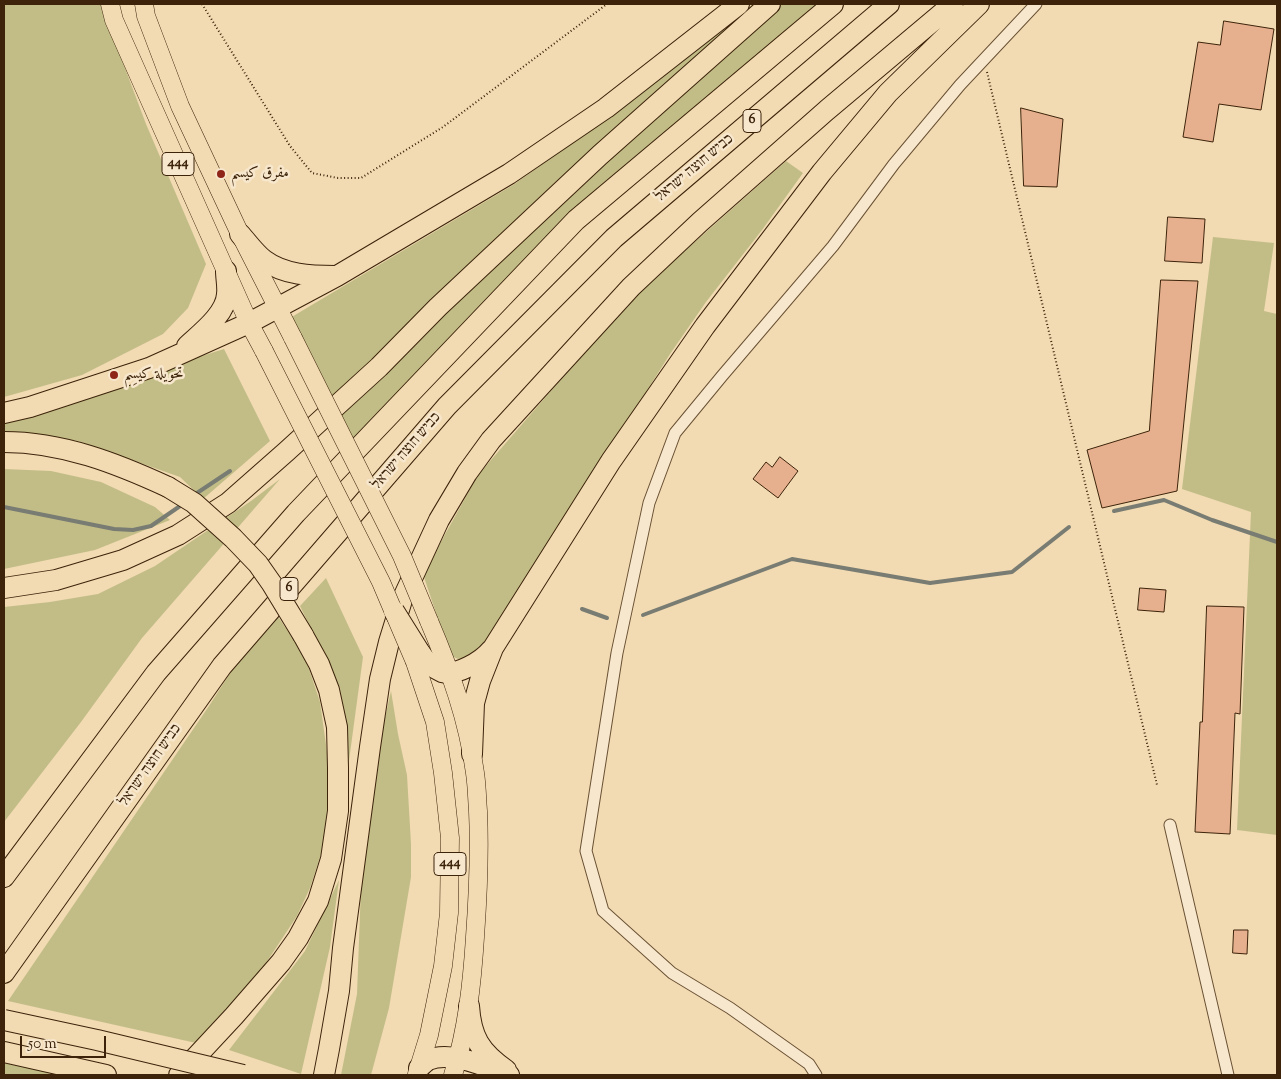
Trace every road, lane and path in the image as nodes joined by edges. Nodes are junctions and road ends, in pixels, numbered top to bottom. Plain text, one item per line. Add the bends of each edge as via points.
1 (110, 4) edge
2 (144, 4) edge
3 (202, 4) edge
4 (607, 4) edge
5 (739, 4) edge
6 (770, 4) edge
7 (833, 4) edge
8 (889, 4) edge
9 (953, 4) edge
10 (979, 4) edge
11 (1036, 4) edge
12 (984, 59) junction
13 (240, 234) junction
14 (226, 271) junction
15 (337, 276) junction
16 (278, 309) junction
17 (249, 323) junction
18 (178, 355) junction
19 (4, 413) edge
20 (4, 442) edge
21 (4, 588) edge
22 (394, 610) joint
23 (493, 648) junction
24 (417, 656) junction
25 (450, 673) junction
26 (472, 754) junction
27 (1157, 784) dead end
28 (1170, 825) dead end
29 (4, 877) edge
30 (4, 973) edge
31 (469, 1006) junction
32 (4, 1020) edge
33 (4, 1052) edge
34 (456, 1067) edge
35 (418, 1072) edge
36 (106, 1075) edge
37 (179, 1075) edge
38 (243, 1075) edge
39 (324, 1075) edge
40 (509, 1075) edge
41 (514, 1075) edge
42 (816, 1075) edge
43 (1228, 1075) edge

1 - 14 main road, 444 via 114,20
2 - 13 main road, 444 via 180,106
3 - 4 path via 290,146 312,173 361,178 443,127
5 - 15 highway via 606,108 517,169
6 - 21 highway via 592,162 379,367 228,503 178,535 123,560 56,580
7 - 29 highway via 576,220 323,485 156,674
8 - 30 highway, כביש חוצה ישראל / 6 via 614,238 447,406 222,666
9 - 39 highway via 812,123 631,287 491,440 439,520 402,600 380,679 339,991
10 - 23 highway via 888,93 822,172 704,326 611,461
11 - 12 street
12 - 27 path
12 - 42 street via 894,164 833,246 675,433 649,503 617,653 586,851 603,911 672,973 730,1008 809,1064
13 - 15 highway via 263,260 278,269 310,276
13 - 16 main road, 444
14 - 17 main road, 444
14 - 18 highway via 228,295 223,308
15 - 16 highway
16 - 17 highway
16 - 25 main road, 444, bridge via 402,556
17 - 18 highway
17 - 22 main road, 444, bridge
18 - 19 highway via 149,368
20 - 37 highway, bridge via 37,444 127,468 194,503 252,557 272,584 319,664 329,690 337,727 338,811 331,859 318,901 286,954
22 - 24 highway, bridge
23 - 25 highway via 486,657 469,667
23 - 26 highway via 474,703
24 - 25 highway via 434,668
24 - 35 main road, 444 via 434,722 450,838 450,913 443,966
25 - 26 main road, 444
26 - 31 main road, 444 via 479,845 478,904
28 - 43 street
31 - 34 main road, 444
31 - 41 highway via 473,1033 479,1044
32 - 38 highway, bridge
33 - 36 highway
34 - 35 highway via 442,1057 428,1060
34 - 40 highway via 485,1066

